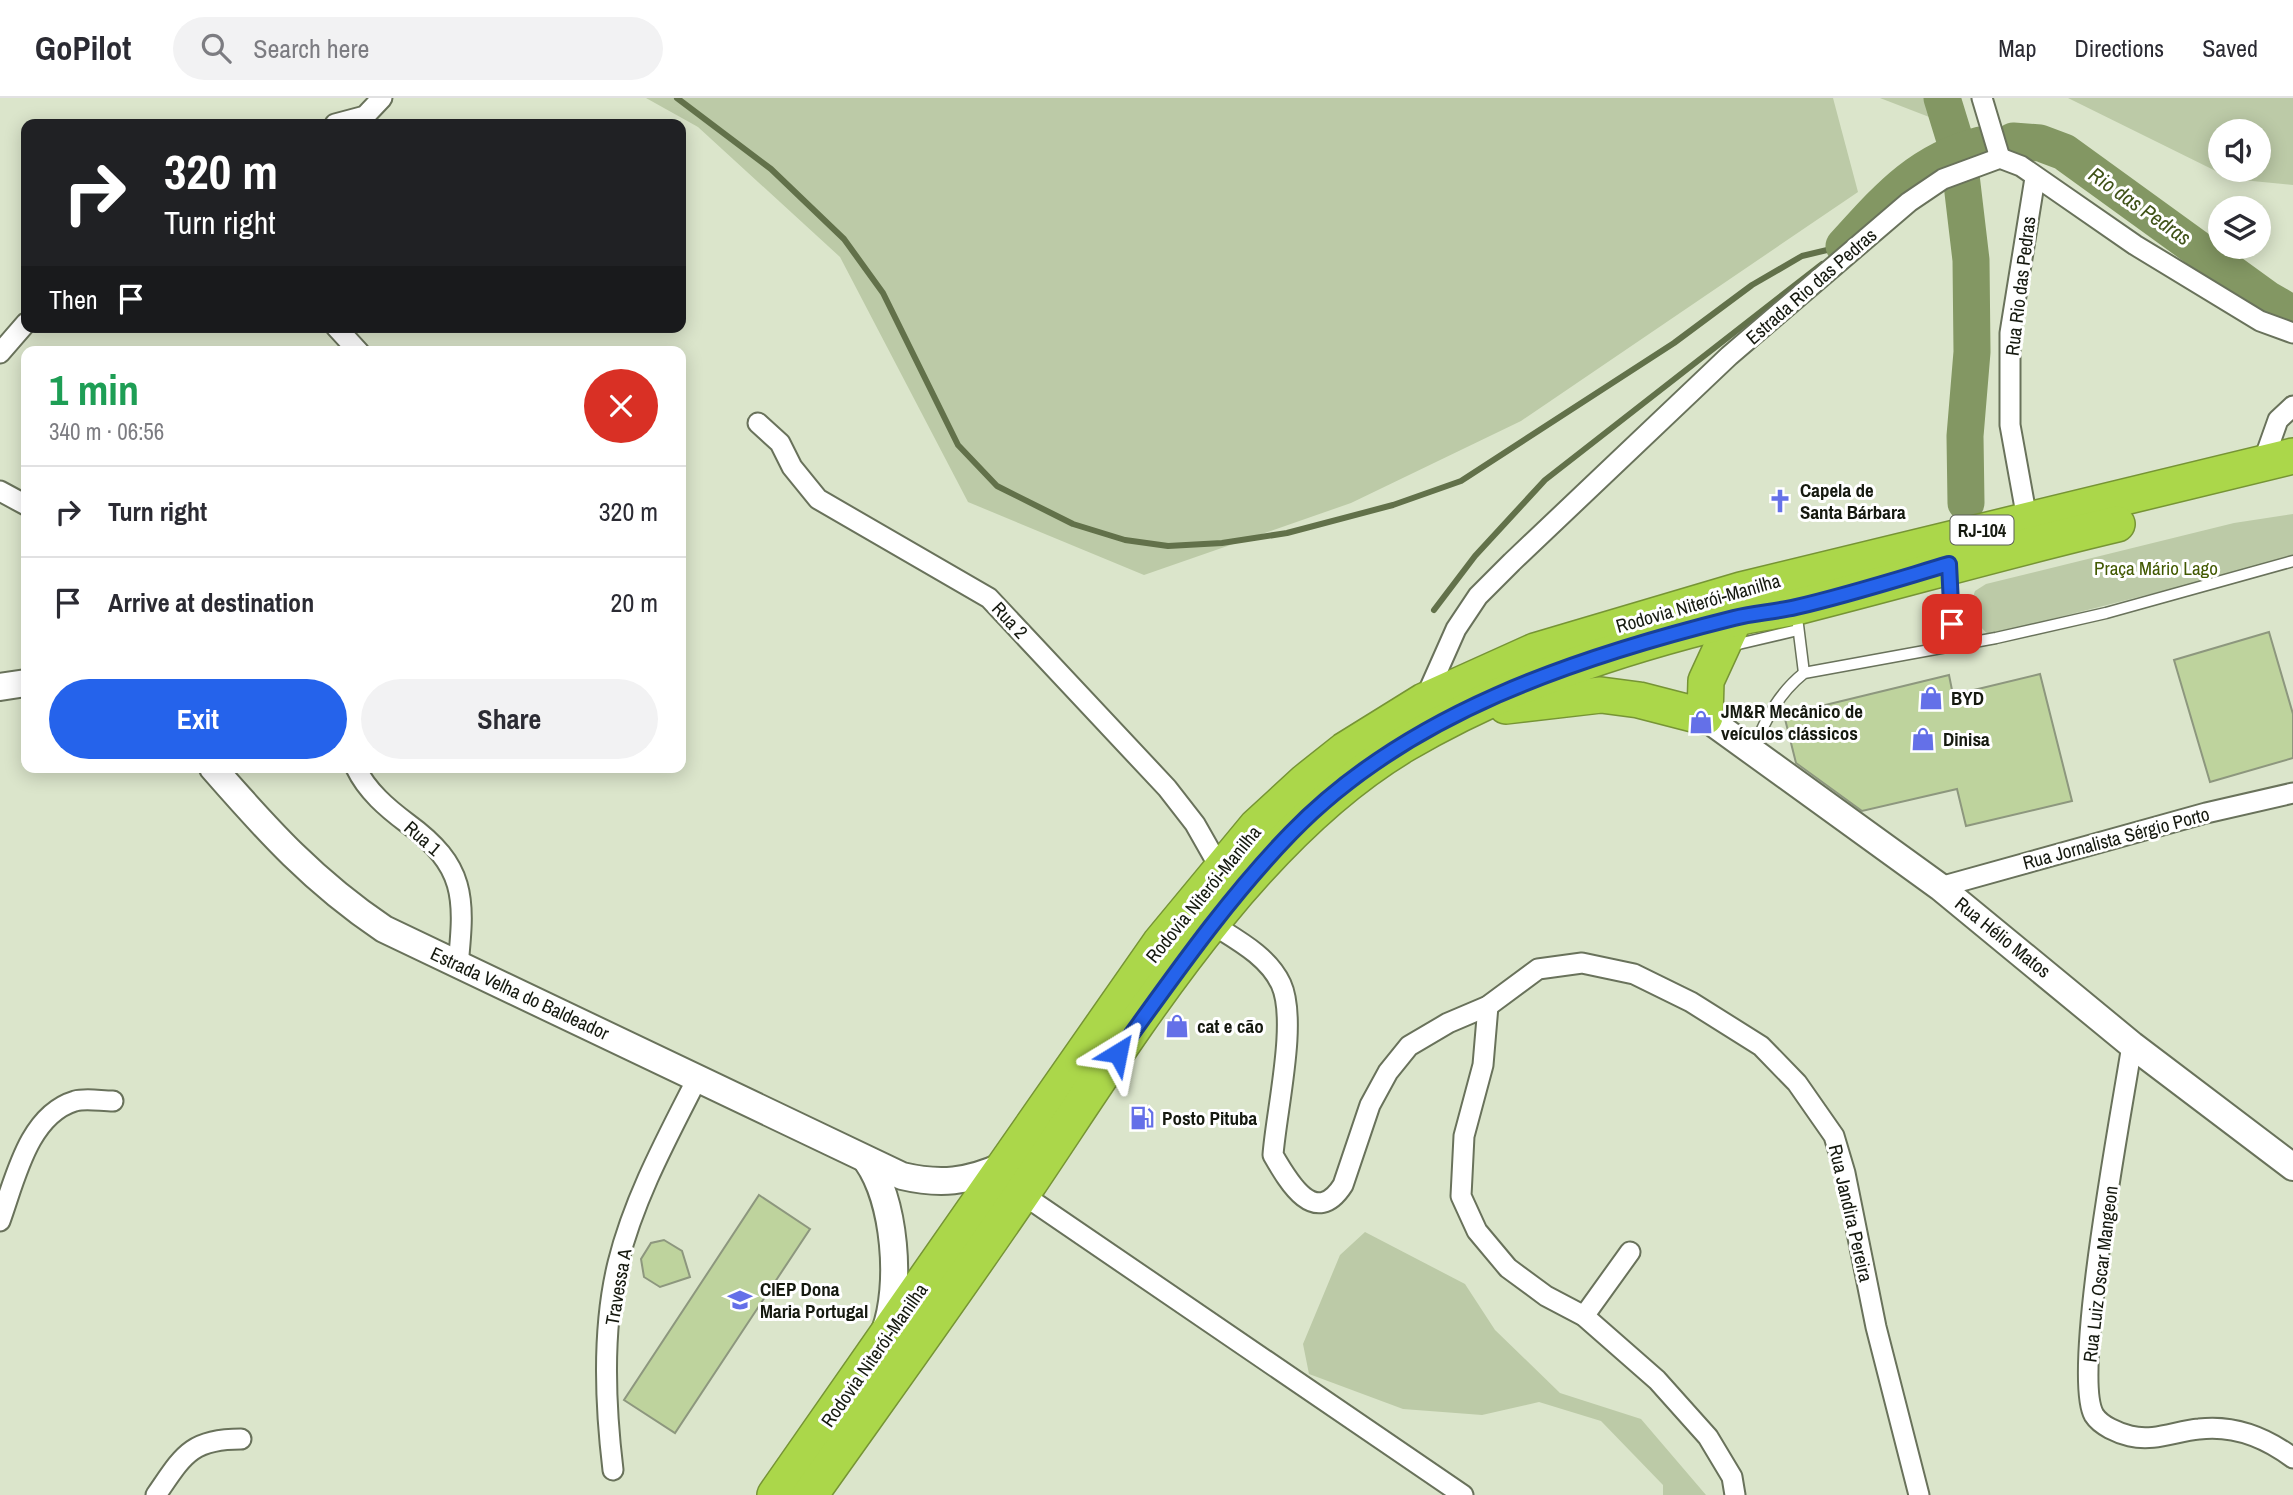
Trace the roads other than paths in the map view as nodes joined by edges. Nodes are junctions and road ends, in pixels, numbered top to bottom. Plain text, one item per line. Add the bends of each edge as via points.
1 (382, 98) edge
2 (1982, 98) edge
3 (354, 119) edge
4 (2000, 158) junction
5 (2035, 178) junction
6 (21, 329) edge
7 (342, 333) edge
8 (2293, 333) edge
9 (353, 346) edge
10 (0, 353) edge
11 (2293, 406) edge
12 (758, 423) dead end
13 (2277, 461) edge
14 (2293, 480) edge
15 (0, 491) edge
16 (21, 502) edge
17 (2027, 519) junction
18 (2293, 561) edge
19 (1949, 564) junction
20 (1735, 618) junction
21 (1797, 619) junction
22 (1953, 644) junction
23 (1719, 648) junction
24 (1804, 673) junction
25 (21, 684) edge
26 (0, 687) edge
27 (1424, 701) junction
28 (1456, 717) junction
29 (1705, 717) junction
30 (1753, 752) junction
31 (217, 773) edge
32 (360, 773) edge
33 (2293, 793) edge
34 (1220, 868) junction
35 (1940, 887) junction
36 (1213, 924) junction
37 (458, 965) junction
38 (1488, 1006) junction
39 (2132, 1045) junction
40 (698, 1077) junction
41 (113, 1101) dead end
42 (867, 1161) junction
43 (2293, 1167) edge
44 (1013, 1180) junction
45 (0, 1221) edge
46 (1630, 1252) dead end
47 (1584, 1316) junction
48 (877, 1352) junction
49 (241, 1439) dead end
50 (2293, 1458) edge
51 (612, 1470) dead end
52 (156, 1495) edge
53 (775, 1495) edge
54 (810, 1495) edge
55 (1463, 1495) edge
56 (1735, 1495) edge
57 (1919, 1495) edge

1 - 3 street via 365,116
2 - 4 street
4 - 5 street
4 - 27 street, Estrada Rio das Pedras via 1942,179 1909,202 1729,356 1478,596 1457,629
5 - 8 street via 2134,246 2249,314
5 - 17 street, Rua Rio das Pedras via 2010,333 2010,425
6 - 10 street
7 - 9 street
11 - 13 street via 2278,420
12 - 34 street, Rua 2 via 780,443 792,467 818,499 989,598 1167,788
13 - 17 highway, Rodovia Niterói-Manilha / RJ-104
14 - 19 highway, Rodovia Niterói-Manilha / RJ-104
15 - 16 street
17 - 27 highway, Rodovia Niterói-Manilha / RJ-104 via 1671,609 1535,651
18 - 22 lane via 2106,613
19 - 21 highway, Rodovia Niterói-Manilha / RJ-104
19 - 22 lane
20 - 21 highway, Rodovia Niterói-Manilha / RJ-104
20 - 23 highway
20 - 28 highway, Rodovia Niterói-Manilha / RJ-104 via 1582,662
21 - 23 lane
21 - 24 lane
22 - 24 lane
23 - 29 highway via 1706,681
24 - 30 lane via 1773,707
25 - 26 main road
27 - 34 highway, Rodovia Niterói-Manilha / RJ-104 via 1345,750 1306,781
28 - 29 highway via 1522,703 1601,695
28 - 36 highway, Rodovia Niterói-Manilha / RJ-104 via 1402,746 1341,789 1292,831
29 - 30 main road, Rua Hélio Matos
30 - 35 main road, Rua Hélio Matos
31 - 37 main road, Estrada Velha do Baldeador via 293,859 344,902 384,929
32 - 37 street, Rua 1 via 388,809 443,852 458,884 463,909
33 - 35 street, Rua Jornalista Sérgio Porto
34 - 44 highway, Rodovia Niterói-Manilha / RJ-104 via 1160,943
35 - 39 main road, Rua Hélio Matos
36 - 38 street, Rua Jandira Pereira via 1264,961 1281,985 1288,1027 1273,1155 1302,1198 1313,1202 1326,1202 1343,1185 1370,1105 1409,1046
36 - 44 highway, Rodovia Niterói-Manilha / RJ-104
37 - 40 main road, Estrada Velha do Baldeador
38 - 47 street via 1483,1065 1464,1136 1461,1195 1477,1231 1508,1268
38 - 57 street, Rua Jandira Pereira via 1538,969 1582,963 1634,974 1691,1002 1761,1046 1797,1083 1834,1136 1845,1173 1876,1327
39 - 43 main road, Rua Hélio Matos
39 - 50 street, Rua Luiz Oscar Mangeon via 2090,1327 2087,1394 2095,1416 2110,1429 2132,1437 2230,1428
40 - 42 main road, Estrada Velha do Baldeador
40 - 51 street, Travessa A via 656,1161 618,1263 609,1332
41 - 45 street via 76,1100 54,1111 40,1125
42 - 44 main road, Estrada Velha do Baldeador via 927,1182
42 - 48 main road via 880,1179 886,1202 893,1261 888,1321
44 - 48 highway, Rodovia Niterói-Manilha / RJ-104
44 - 54 highway, Rodovia Niterói-Manilha / RJ-104
44 - 55 street
46 - 47 street
47 - 56 street via 1657,1380 1708,1437 1732,1477
48 - 53 highway, Rodovia Niterói-Manilha / RJ-104
49 - 52 street via 199,1443 183,1456

